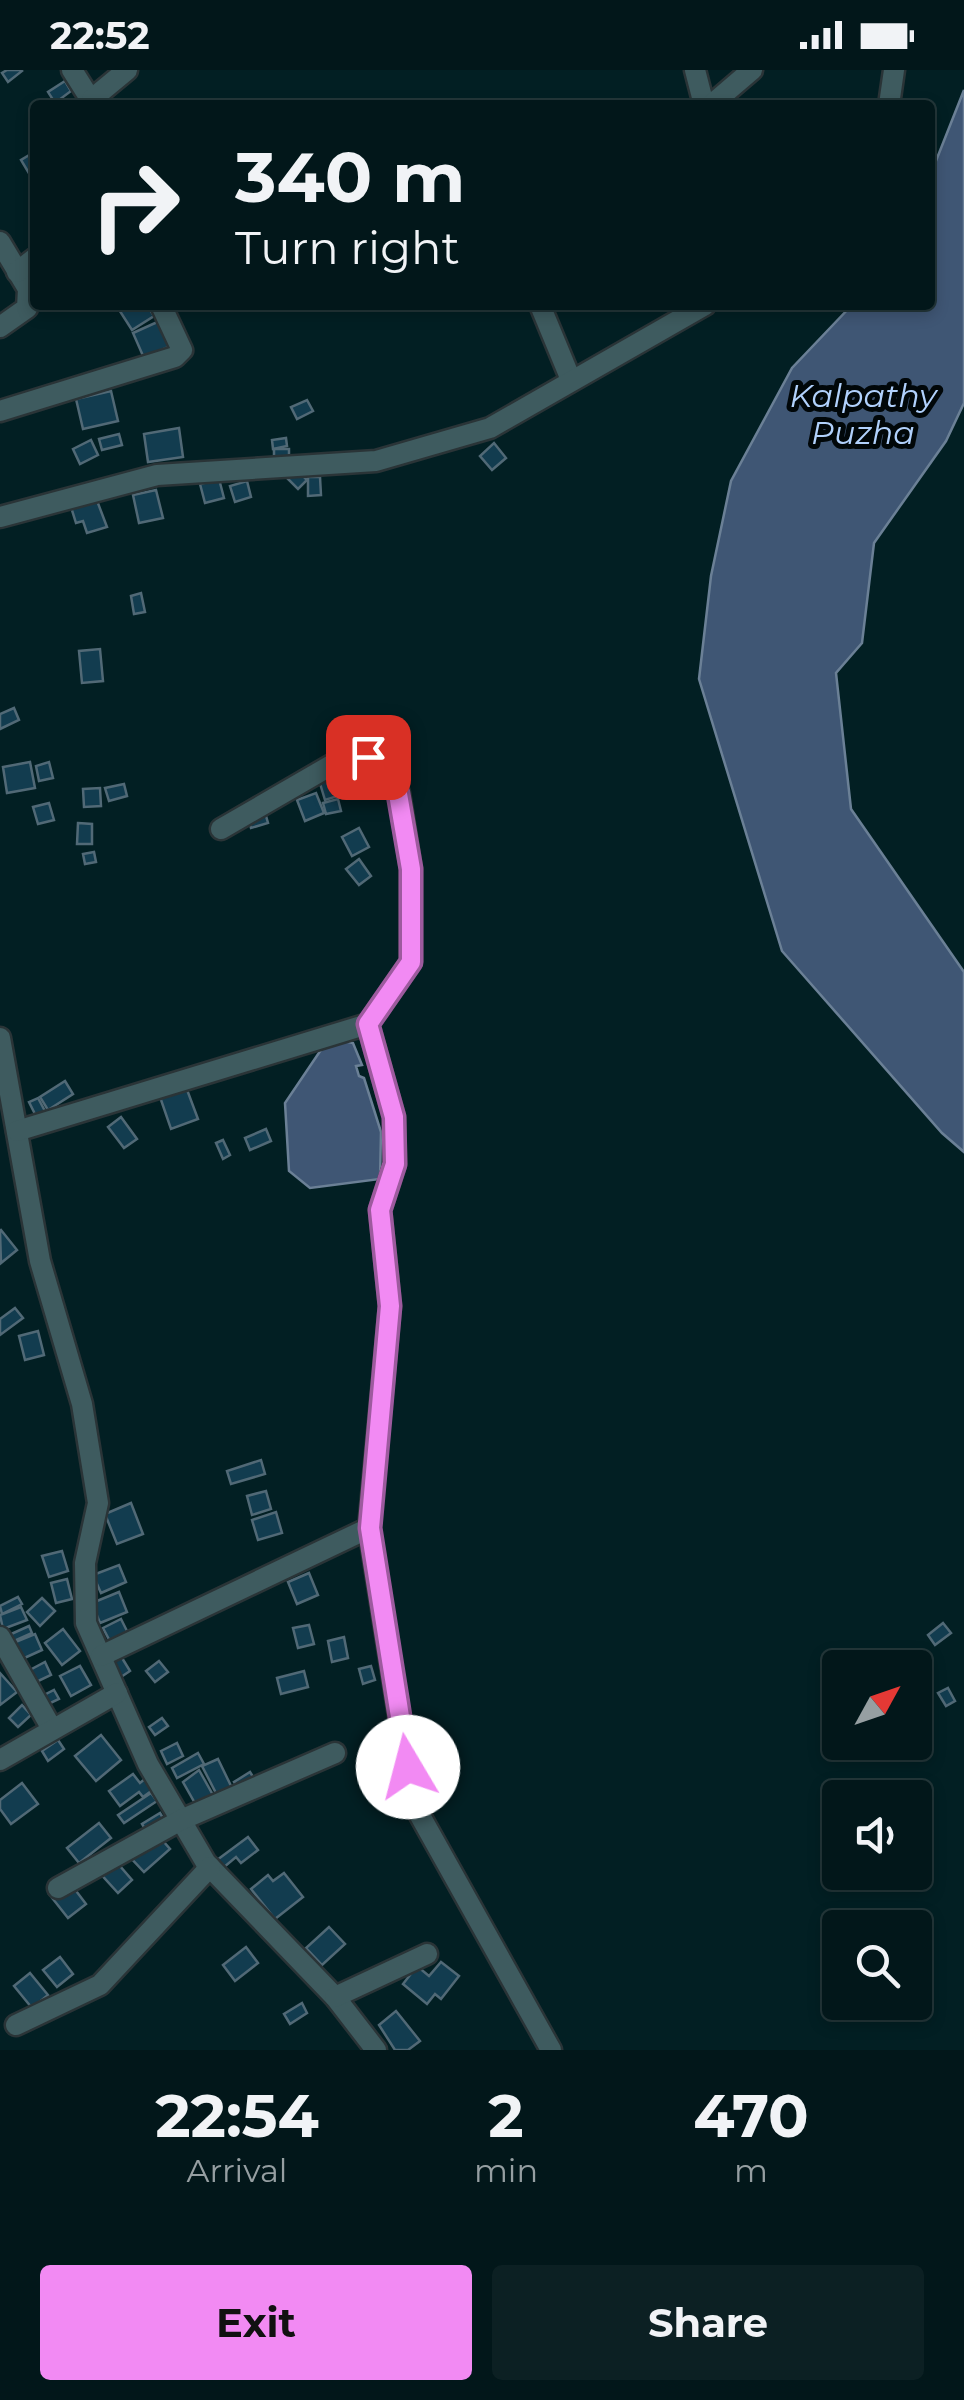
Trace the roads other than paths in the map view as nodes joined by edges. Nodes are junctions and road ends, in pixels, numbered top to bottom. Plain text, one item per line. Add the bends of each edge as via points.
1 (72, 70) edge
2 (126, 70) edge
3 (696, 70) edge
4 (752, 70) edge
5 (894, 70) edge
6 (92, 100) edge
7 (95, 100) edge
8 (705, 100) edge
9 (713, 100) edge
10 (890, 100) edge
11 (0, 242) edge
12 (30, 262) edge
13 (17, 272) junction
14 (164, 310) edge
15 (542, 310) edge
16 (696, 310) edge
17 (0, 327) edge
18 (571, 380) junction
19 (0, 412) edge
20 (0, 517) edge
21 (221, 829) dead end
22 (368, 1024) junction
23 (0, 1038) edge
24 (16, 1131) junction
25 (370, 1528) junction
26 (0, 1637) edge
27 (100, 1656) junction
28 (117, 1693) junction
29 (52, 1729) junction
30 (335, 1753) dead end
31 (0, 1760) edge
32 (181, 1820) junction
33 (210, 1867) junction
34 (58, 1888) dead end
35 (427, 1954) dead end
36 (335, 1998) junction
37 (16, 2025) dead end
38 (376, 2050) edge
39 (551, 2050) edge

1 - 6 street
2 - 7 street
3 - 8 street
4 - 9 street
5 - 10 street
11 - 13 street
12 - 13 street
13 - 17 street via 28,289 27,308
14 - 19 street via 180,340 175,357
15 - 18 street
16 - 18 street
18 - 20 street via 490,428 376,461 157,475
21 - 22 street via 346,756 368,757 389,770 411,869 411,962
22 - 24 street
22 - 25 street via 394,1117 395,1164 380,1210 390,1306
23 - 24 street
24 - 27 street via 40,1260 82,1404 98,1503 85,1563 86,1623
25 - 27 street
25 - 39 street via 413,1803
26 - 29 street
27 - 28 street
28 - 29 street
28 - 32 street
29 - 31 street
30 - 32 street
32 - 33 street
32 - 34 street
33 - 36 street
33 - 37 street via 100,1985
35 - 36 street
36 - 38 street

